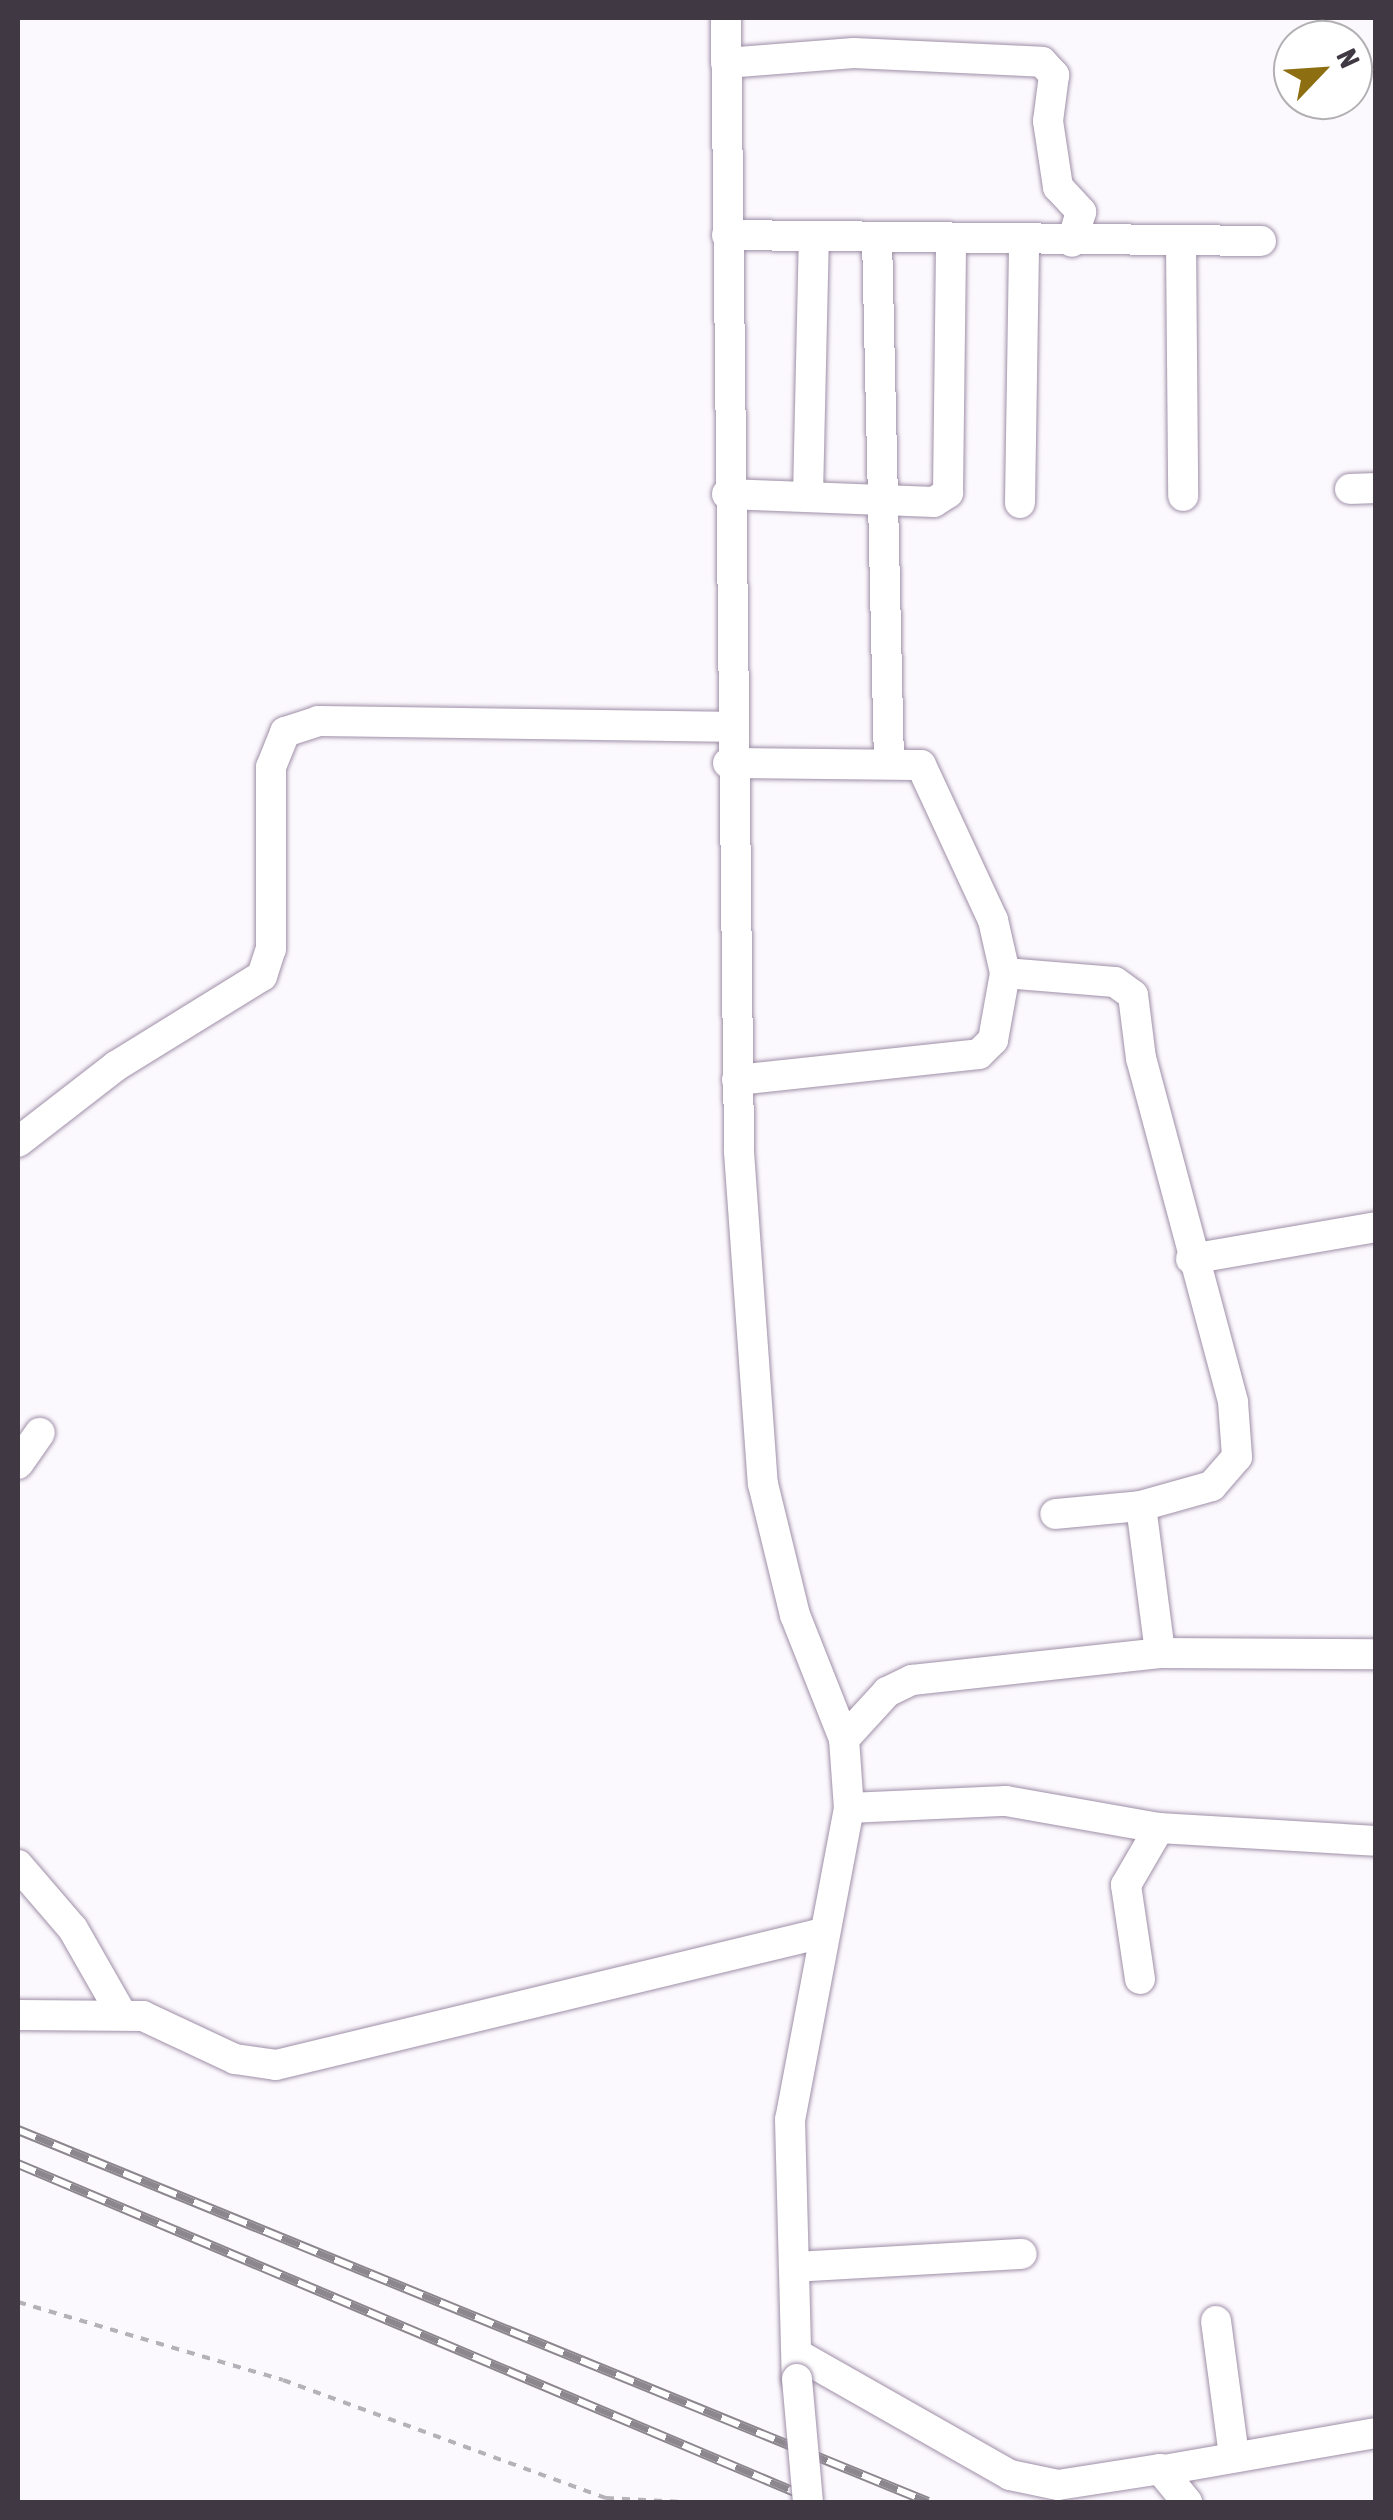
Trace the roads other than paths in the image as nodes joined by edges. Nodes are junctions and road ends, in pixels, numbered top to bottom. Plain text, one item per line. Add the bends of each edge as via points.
1 (726, 18) edge
2 (726, 62) junction
3 (726, 235) junction
4 (814, 236) junction
5 (878, 238) junction
6 (950, 240) junction
7 (1024, 242) junction
8 (1072, 242) junction
9 (1181, 242) junction
10 (1261, 242) dead end
11 (727, 494) junction
12 (808, 496) junction
13 (1183, 496) dead end
14 (882, 497) junction
15 (1020, 503) dead end
16 (727, 727) junction
17 (728, 763) junction
18 (889, 763) junction
19 (1005, 973) junction
20 (737, 1080) junction
21 (18, 1142) edge
22 (1376, 1227) edge
23 (1192, 1259) junction
24 (40, 1434) dead end
25 (18, 1464) edge
26 (1141, 1506) junction
27 (1055, 1514) dead end
28 (1160, 1654) junction
29 (1376, 1654) edge
30 (844, 1739) junction
31 (849, 1808) junction
32 (1159, 1828) junction
33 (1376, 1841) edge
34 (18, 1866) edge
35 (823, 1932) junction
36 (1140, 1979) dead end
37 (120, 2013) junction
38 (18, 2015) edge
39 (1022, 2254) dead end
40 (794, 2267) junction
41 (1216, 2321) dead end
42 (797, 2366) junction
43 (1376, 2434) edge
44 (1234, 2456) junction
45 (1164, 2470) junction
46 (808, 2502) edge
47 (1186, 2502) edge

1 - 2 street
2 - 3 street
2 - 8 street via 854,53 1042,62 1054,75 1048,121 1058,187 1080,212
3 - 4 street
3 - 11 street
4 - 5 street
4 - 12 street
5 - 6 street
5 - 14 street
6 - 7 street
6 - 14 street via 951,486 934,502
7 - 8 street
7 - 15 street
8 - 9 street
9 - 10 street
9 - 13 street
11 - 12 street
11 - 16 street
12 - 14 street
14 - 18 street
16 - 17 street
16 - 21 street via 318,721 285,732 271,767 271,949 262,976 116,1066
17 - 18 street
17 - 20 street
18 - 19 street via 921,765 934,782 958,862 993,920
19 - 20 street via 993,1040 979,1054
19 - 23 street via 1130,989
20 - 30 street via 762,1484 795,1614
22 - 23 street
23 - 26 street via 1233,1402 1237,1457 1212,1486
24 - 25 street
26 - 27 street
26 - 28 street
28 - 29 street
28 - 30 street via 904,1682
30 - 31 street
31 - 32 street via 1006,1801
31 - 35 street
32 - 33 street
32 - 36 street via 1126,1885
34 - 37 street via 73,1929
35 - 37 street via 276,2065 235,2059
35 - 40 street via 790,2119
37 - 38 street
39 - 40 street
40 - 42 street
41 - 44 street
42 - 45 street via 1034,2484
42 - 46 street, bridge
43 - 44 street
44 - 45 street
45 - 47 street

